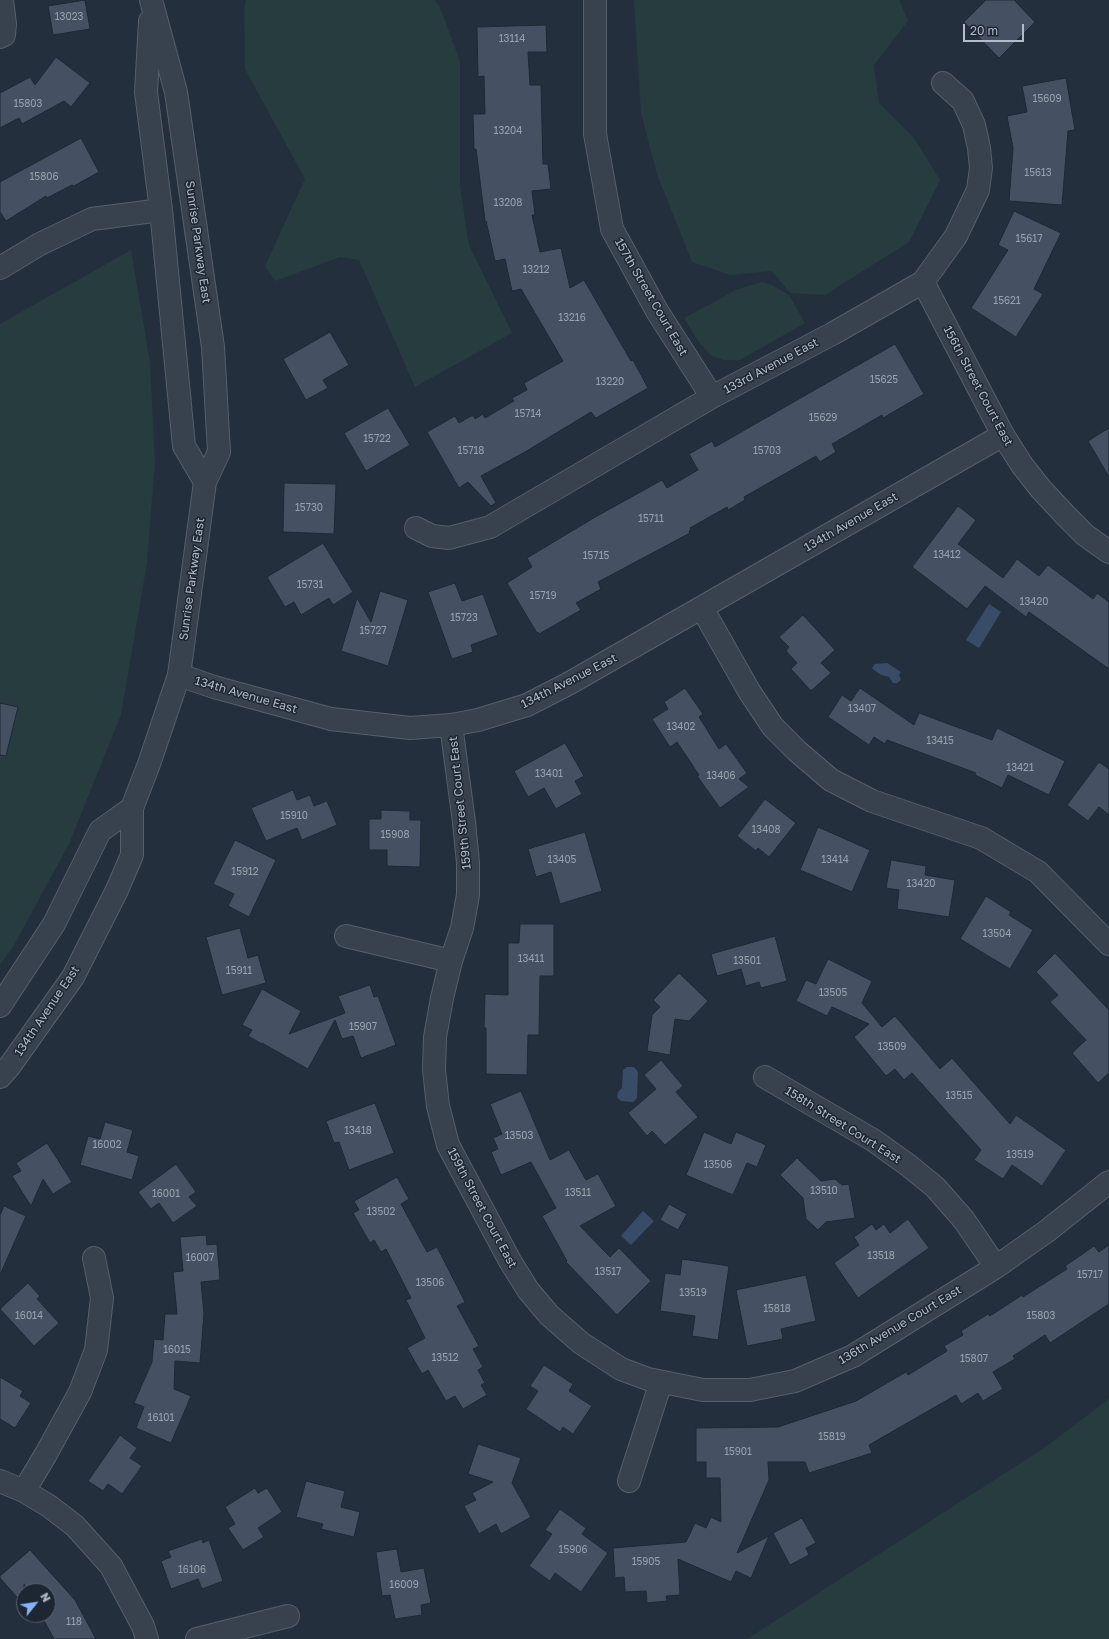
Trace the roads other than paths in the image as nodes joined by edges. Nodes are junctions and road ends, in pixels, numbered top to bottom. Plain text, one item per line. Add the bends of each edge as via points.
1 (2, 0) edge
2 (595, 0) edge
3 (151, 2) edge
4 (2, 36) edge
5 (943, 83) dead end
6 (161, 210) junction
7 (0, 268) edge
8 (923, 282) junction
9 (712, 398) junction
10 (1003, 436) junction
11 (205, 482) junction
12 (416, 528) dead end
13 (1109, 552) edge
14 (702, 608) junction
15 (179, 675) junction
16 (451, 725) junction
17 (132, 808) junction
18 (346, 936) dead end
19 (1109, 944) edge
20 (451, 960) junction
21 (0, 1006) edge
22 (0, 1077) edge
23 (765, 1077) dead end
24 (1109, 1182) edge
25 (94, 1258) dead end
26 (996, 1267) junction
27 (661, 1382) junction
28 (0, 1481) edge
29 (629, 1481) dead end
30 (24, 1491) junction
31 (288, 1616) dead end
32 (147, 1639) edge
33 (197, 1639) edge

1 - 4 street via 5,24
2 - 9 street, 157th Street Court East via 595,134 612,229 656,311
3 - 6 street, Sunrise Parkway East via 146,92
3 - 11 street, Sunrise Parkway East via 176,92 213,347 219,452
5 - 8 street, 133rd Avenue East via 963,101 974,125 981,168 978,190 956,236
6 - 7 street via 92,219 40,244
6 - 11 street, Sunrise Parkway East via 184,446
8 - 9 street, 133rd Avenue East
8 - 10 street, 156th Street Court East
9 - 12 street, 133rd Avenue East via 490,527 449,538 432,536
10 - 13 street, 156th Street Court East via 1040,488 1085,535
10 - 14 street, 134th Avenue East
11 - 15 street, Sunrise Parkway East
14 - 16 street, 134th Avenue East via 568,684 526,704 478,720
14 - 19 street via 749,691 773,727 832,780 872,801 981,838 1038,872
15 - 16 street, 134th Avenue East via 331,719 410,728
15 - 17 street, 134th Avenue East
16 - 20 street, 159th Street Court East via 468,863 468,895 462,928
17 - 21 street via 100,831 54,924
17 - 22 street, 134th Avenue East via 132,855 117,890 73,977
18 - 20 street
20 - 27 street, 159th Street Court East via 436,1037 434,1070 438,1106 448,1145 510,1262 528,1290 549,1315 581,1343 621,1369
23 - 26 street, 158th Street Court East via 873,1140 935,1187 964,1220
24 - 26 street, 136th Avenue Court East
25 - 30 street via 102,1298 96,1350 80,1392
26 - 27 street, 136th Avenue Court East via 853,1356 795,1381 742,1390 703,1390
27 - 29 street
28 - 30 street
30 - 32 street via 75,1526 111,1566 143,1626
31 - 33 street

